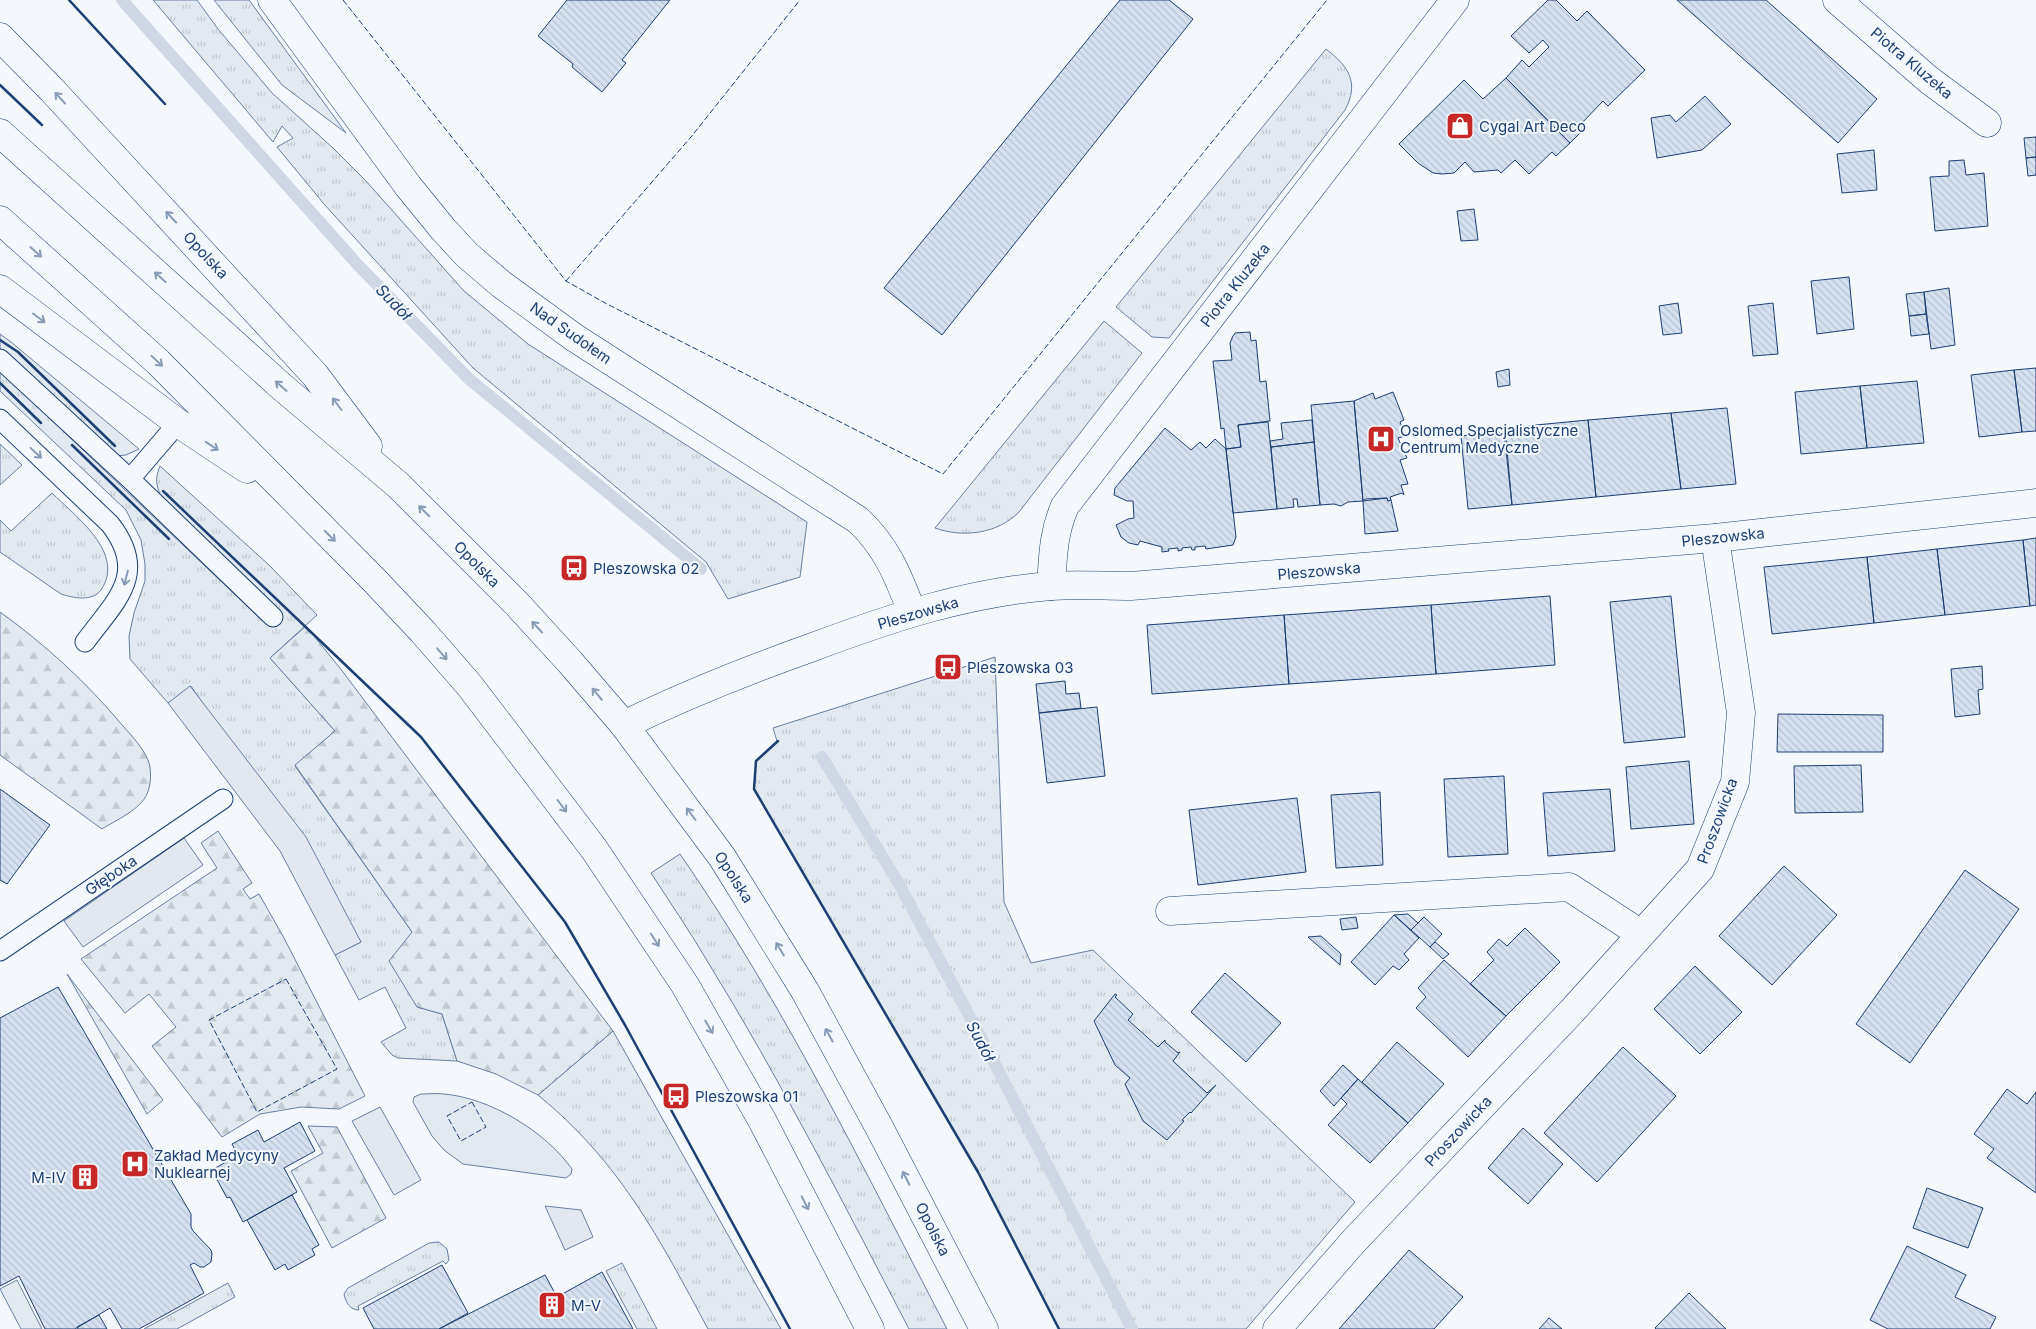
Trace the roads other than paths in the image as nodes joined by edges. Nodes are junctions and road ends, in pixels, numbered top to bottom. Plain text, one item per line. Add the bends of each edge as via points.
1 (272, 0) edge
2 (1455, 0) edge
3 (1837, 0) edge
4 (0, 37) edge
5 (1988, 123) dead end
6 (0, 133) edge
7 (0, 220) edge
8 (0, 289) edge
9 (0, 359) edge
10 (0, 420) edge
11 (178, 423) junction
12 (130, 480) junction
13 (398, 485) junction
14 (296, 502) junction
15 (2036, 503) edge
16 (1715, 538) junction
17 (1051, 586) junction
18 (912, 612) junction
19 (273, 617) dead end
20 (85, 642) dead end
21 (624, 725) junction
22 (222, 799) dead end
23 (1170, 911) dead end
24 (1641, 934) junction
25 (0, 950) edge
26 (870, 1329) edge
27 (984, 1329) edge
28 (1277, 1329) edge

1 - 18 street, Nad Sudołem via 408,186 468,255 574,338 858,520 882,546
2 - 17 street, Piotra Kluzeka via 1065,506 1054,537
3 - 5 street, Piotra Kluzeka via 1929,80
13 -> 4 street, Opolska via 315,375
13 -> 6 street, Opolska via 282,387
7 -> 14 street via 158,362
8 -> 11 street
9 - 12 lane
10 -> 20 lane via 110,524 127,552 126,582
11 - 12 lane
11 -> 14 street
12 - 19 lane
21 -> 13 street, Opolska via 516,604
14 -> 26 street via 375,581 470,686 594,849 675,970 728,1059
15 - 16 street, Pleszowska
16 - 17 street, Pleszowska via 1131,586
16 - 24 street, Proszowicka via 1741,713 1735,782 1700,869
17 - 18 street, Pleszowska via 961,600
18 - 21 street, Pleszowska via 717,683
27 -> 21 street, Opolska via 800,983 722,857
22 - 25 lane, Głęboka
23 - 24 street via 1569,888
24 - 28 street, Proszowicka via 1353,1242

